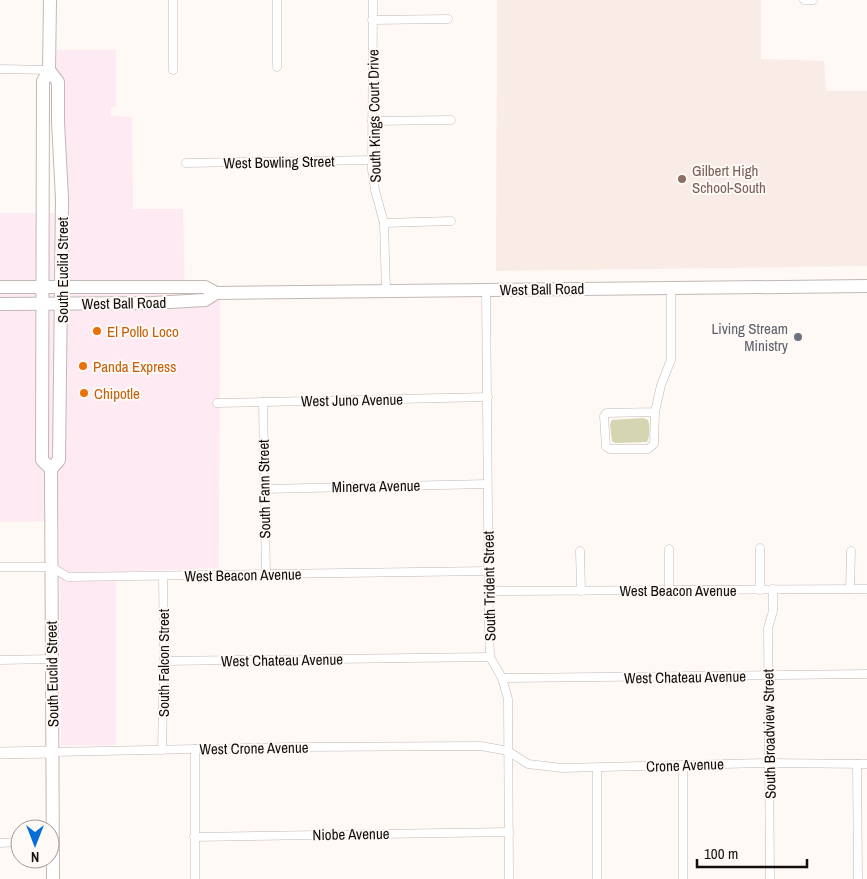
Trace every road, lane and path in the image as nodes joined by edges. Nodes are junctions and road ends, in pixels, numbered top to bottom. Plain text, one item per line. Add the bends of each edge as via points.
1 (50, 0) edge
2 (173, 0) edge
3 (277, 0) edge
4 (372, 0) edge
5 (804, 0) edge
6 (813, 0) edge
7 (372, 20) junction
8 (448, 20) dead end
9 (277, 67) dead end
10 (0, 69) edge
11 (49, 70) junction
12 (173, 70) dead end
13 (451, 120) dead end
14 (372, 121) junction
15 (372, 160) junction
16 (186, 163) dead end
17 (451, 221) dead end
18 (384, 223) junction
19 (867, 286) edge
20 (0, 287) edge
21 (42, 287) junction
22 (62, 287) junction
23 (671, 288) junction
24 (486, 290) junction
25 (386, 291) junction
26 (216, 293) junction
27 (0, 304) edge
28 (43, 304) junction
29 (62, 304) junction
30 (488, 397) junction
31 (263, 402) junction
32 (217, 403) dead end
33 (655, 412) junction
34 (51, 469) junction
35 (488, 484) junction
36 (265, 489) junction
37 (760, 548) dead end
38 (669, 549) dead end
39 (580, 551) dead end
40 (851, 551) dead end
41 (0, 567) edge
42 (51, 567) junction
43 (488, 571) junction
44 (266, 575) junction
45 (163, 576) junction
46 (773, 589) junction
47 (850, 589) junction
48 (867, 589) edge
49 (669, 590) junction
50 (760, 590) junction
51 (488, 591) junction
52 (581, 591) junction
53 (490, 657) junction
54 (52, 659) junction
55 (0, 660) edge
56 (164, 661) junction
57 (867, 674) edge
58 (768, 676) junction
59 (502, 678) junction
60 (195, 749) junction
61 (162, 750) junction
62 (53, 752) junction
63 (508, 752) junction
64 (0, 753) edge
65 (769, 763) junction
66 (857, 764) junction
67 (867, 764) edge
68 (683, 765) junction
69 (597, 768) junction
70 (52, 819) edge
71 (508, 832) junction
72 (194, 837) junction
73 (195, 879) edge
74 (509, 879) edge
75 (597, 879) edge
76 (684, 879) edge
77 (770, 879) edge
78 (858, 879) edge

1 - 11 main road, South Euclid Street
2 - 12 street
3 - 9 street
4 - 7 street, South Kings Court Drive
5 - 6 street
7 - 8 street
7 - 14 street, South Kings Court Drive
10 - 11 street
11 - 21 main road, South Euclid Street via 43,81
11 - 22 main road, South Euclid Street via 58,82
13 - 14 street
14 - 15 street, South Kings Court Drive
15 - 16 street, West Bowling Street
15 - 18 street, South Kings Court Drive via 373,180
17 - 18 street
18 - 25 street, South Kings Court Drive
19 - 23 main road, West Ball Road
20 - 21 main road, West Ball Road
21 - 22 main road, West Ball Road
21 - 28 main road, South Euclid Street
22 - 26 main road, West Ball Road via 205,287
22 - 29 main road, South Euclid Street
23 - 24 main road, West Ball Road
23 - 33 street via 672,360 661,385
24 - 25 main road, West Ball Road
24 - 30 street, South Trident Street
25 - 26 main road, West Ball Road
26 - 29 main road, West Ball Road via 205,300
27 - 28 main road, West Ball Road
28 - 29 main road, West Ball Road
28 - 34 main road, South Euclid Street via 42,460
29 - 34 main road, South Euclid Street via 59,460
30 - 31 street, West Juno Avenue
30 - 35 street, South Trident Street
31 - 32 street, West Juno Avenue
31 - 36 street, South Fann Street
33 - 33 street via 606,413 606,447 648,449 654,446
34 - 42 main road, South Euclid Street
35 - 36 street, Minerva Avenue
35 - 43 street, South Trident Street
36 - 44 street, South Fann Street
37 - 50 street
38 - 49 street
39 - 52 street
40 - 47 street
41 - 42 street, West Beacon Avenue
42 - 45 street, West Beacon Avenue via 68,577
42 - 54 main road, South Euclid Street
43 - 44 street, West Beacon Avenue
43 - 51 street, South Trident Street
44 - 45 street, West Beacon Avenue
45 - 56 street, South Falcon Street
46 - 47 street, West Beacon Avenue
46 - 50 street, West Beacon Avenue
46 - 58 street, South Broadview Street via 773,610 768,628
47 - 48 street, West Beacon Avenue
49 - 50 street, West Beacon Avenue
49 - 52 street, West Beacon Avenue
51 - 52 street, West Beacon Avenue
51 - 53 street, South Trident Street
53 - 56 street, West Chateau Avenue
53 - 59 street, South Trident Street
54 - 55 street
54 - 62 main road, South Euclid Street
56 - 61 street, South Falcon Street
57 - 58 street, West Chateau Avenue
58 - 59 street, West Chateau Avenue
58 - 65 street, South Broadview Street
59 - 63 street, South Trident Street via 508,699
60 - 61 street, West Crone Avenue
60 - 63 street, West Crone Avenue via 472,746
60 - 72 street
61 - 62 street, West Crone Avenue
62 - 64 street, West Crone Avenue
62 - 70 main road, South Euclid Street
63 - 69 street, Crone Avenue via 528,764
63 - 71 street, South Trident Street
65 - 66 street, Crone Avenue
65 - 68 street, Crone Avenue
65 - 77 street, South Broadview Street
66 - 67 street, Crone Avenue
66 - 78 street
68 - 69 street, Crone Avenue
68 - 76 street
69 - 75 street
71 - 72 street, Niobe Avenue
71 - 74 street, South Trident Street
72 - 73 street

